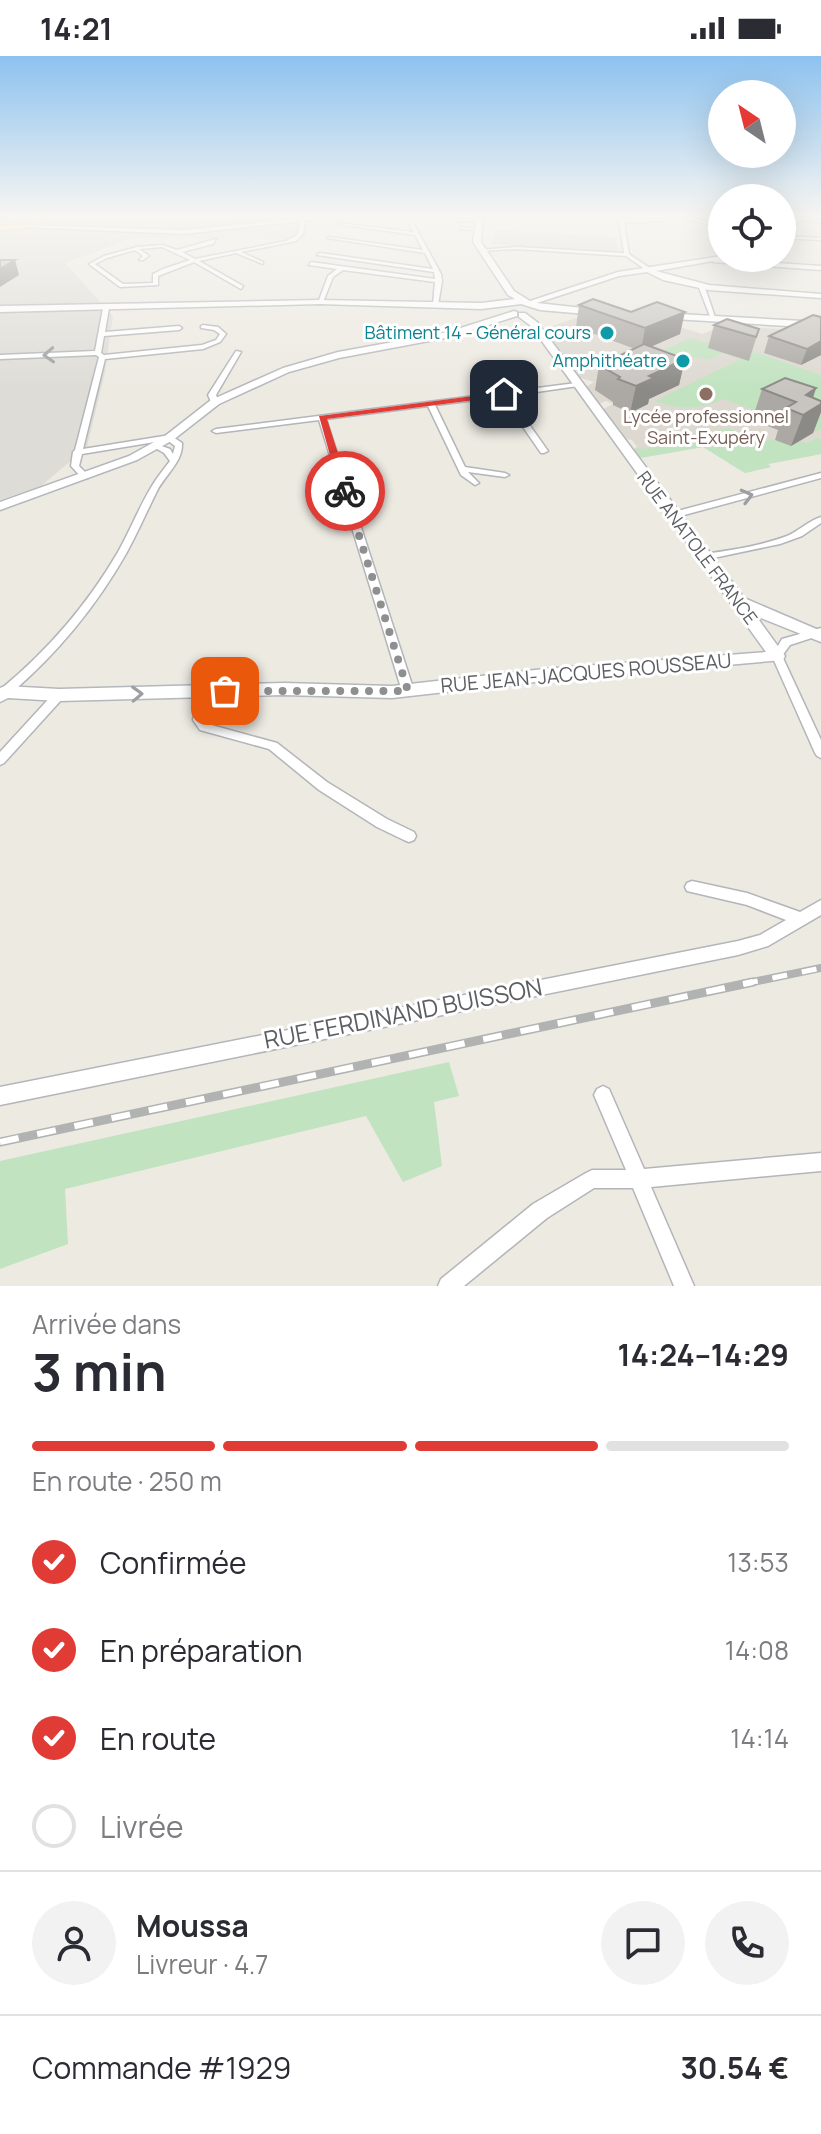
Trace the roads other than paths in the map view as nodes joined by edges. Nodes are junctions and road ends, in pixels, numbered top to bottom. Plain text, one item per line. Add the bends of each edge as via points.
1 (107, 274) edge
2 (157, 274) edge
3 (217, 274) edge
4 (333, 274) edge
5 (385, 274) edge
6 (437, 274) edge
7 (498, 274) edge
8 (625, 274) edge
9 (657, 274) edge
10 (439, 281) junction
11 (701, 285) junction
12 (241, 287) dead end
13 (821, 296) edge
14 (320, 302) junction
15 (436, 304) junction
16 (106, 308) junction
17 (522, 308) junction
18 (0, 309) edge
19 (604, 312) edge
20 (649, 315) edge
21 (714, 319) junction
22 (821, 325) edge
23 (203, 327) dead end
24 (179, 328) dead end
25 (151, 330) junction
26 (101, 334) junction
27 (238, 352) dead end
28 (140, 354) junction
29 (100, 355) junction
30 (0, 357) edge
31 (576, 385) junction
32 (504, 394) junction
33 (215, 402) junction
34 (430, 403) junction
35 (322, 417) junction
36 (216, 431) dead end
37 (170, 438) junction
38 (156, 446) junction
39 (544, 451) dead end
40 (77, 452) junction
41 (174, 461) junction
42 (462, 469) junction
43 (505, 475) dead end
44 (821, 475) edge
45 (85, 476) junction
46 (475, 483) dead end
47 (0, 506) edge
48 (673, 515) junction
49 (821, 520) edge
50 (807, 527) junction
51 (821, 532) edge
52 (704, 557) junction
53 (737, 598) junction
54 (819, 634) edge
55 (777, 656) junction
56 (408, 691) junction
57 (204, 692) junction
58 (3, 694) edge
59 (59, 695) junction
60 (821, 753) edge
61 (0, 760) edge
62 (409, 836) dead end
63 (692, 887) dead end
64 (821, 907) edge
65 (799, 918) junction
66 (603, 1095) dead end
67 (0, 1096) edge
68 (821, 1162) edge
69 (638, 1179) junction
70 (448, 1286) edge
71 (684, 1286) edge

1 - 2 street via 126,287 156,284
3 - 12 street
4 - 14 street
5 - 10 street
6 - 10 street
7 - 17 street, RUE ANATOLE FRANCE
8 - 17 street
9 - 11 street
10 - 15 street
11 - 13 street
11 - 21 street
14 - 15 street
14 - 16 street
15 - 17 street
16 - 18 street
16 - 26 street
17 - 19 street
17 - 31 street, RUE ANATOLE FRANCE
17 - 33 street via 450,334 320,359
20 - 21 street
21 - 22 street
23 - 28 street via 223,334 203,347
24 - 25 street
25 - 26 street
25 - 28 street
26 - 29 street
27 - 33 street via 212,395
28 - 29 street
29 -> 30 street
29 - 40 street
31 - 32 street
31 - 48 street, RUE ANATOLE FRANCE
32 - 34 street
32 - 39 street
33 - 37 street
34 - 35 street
34 - 42 street
35 - 36 street
35 - 56 street
37 - 38 street
37 - 40 street
37 - 41 street via 179,445
38 - 41 street
38 - 45 street
40 - 45 street via 75,466
41 - 58 street via 157,482 137,527 92,601 51,652
42 - 43 street
42 - 46 street
48 -> 44 street
45 - 47 street
48 - 52 street, RUE ANATOLE FRANCE
49 - 50 street
50 - 51 street
50 - 52 street via 802,533
52 - 53 street, RUE ANATOLE FRANCE
53 - 54 street via 774,619
53 - 55 street, RUE ANATOLE FRANCE
54 - 55 street via 786,642
55 - 56 street, RUE JEAN-JACQUES ROUSSEAU
55 - 60 street, RUE ANATOLE FRANCE
56 - 57 street, RUE JEAN-JACQUES ROUSSEAU
59 -> 57 street, RUE JEAN-JACQUES ROUSSEAU
57 - 62 street via 199,720 204,727 273,746 323,786
58 - 59 street, RUE JEAN-JACQUES ROUSSEAU
59 - 61 street
63 - 65 street
64 - 65 street, RUE FERDINAND BUISSON
65 - 67 street, RUE FERDINAND BUISSON via 763,941 738,948
66 - 69 street
68 - 69 street
69 - 70 street via 592,1179 540,1211
69 - 71 street

